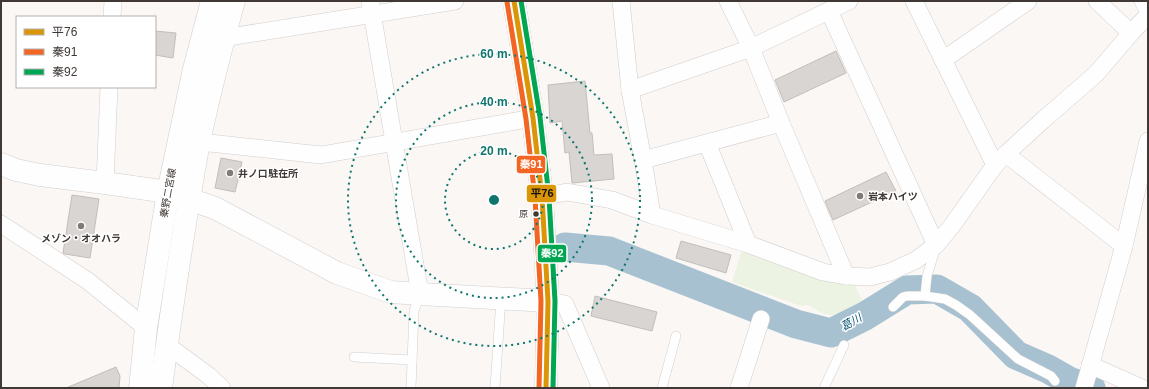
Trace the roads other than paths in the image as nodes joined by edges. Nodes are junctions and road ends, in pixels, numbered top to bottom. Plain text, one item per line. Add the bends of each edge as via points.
1 (113, 1) edge
2 (212, 1) edge
3 (234, 1) edge
4 (456, 1) edge
5 (514, 1) edge
6 (622, 1) edge
7 (728, 1) edge
8 (849, 1) edge
9 (914, 1) edge
10 (1028, 1) edge
11 (1097, 1) edge
12 (1143, 1) edge
13 (371, 8) edge
14 (1148, 10) edge
15 (829, 11) junction
16 (1148, 15) edge
17 (112, 16) edge
18 (1131, 33) junction
19 (223, 38) junction
20 (751, 48) junction
21 (943, 60) junction
22 (109, 88) edge
23 (630, 90) junction
24 (533, 118) junction
25 (781, 123) junction
26 (394, 141) junction
27 (1148, 141) edge
28 (200, 142) junction
29 (707, 143) junction
30 (1000, 159) junction
31 (643, 160) junction
32 (1, 164) edge
33 (105, 183) junction
34 (168, 192) junction
35 (542, 197) junction
36 (189, 200) junction
37 (652, 215) junction
38 (1, 224) edge
39 (748, 244) junction
40 (936, 245) junction
41 (1124, 246) junction
42 (846, 276) junction
43 (420, 294) junction
44 (925, 296) junction
45 (501, 298) junction
46 (548, 301) junction
47 (892, 307) dead end
48 (761, 319) dead end
49 (146, 328) junction
50 (676, 336) dead end
51 (167, 345) junction
52 (844, 345) dead end
53 (354, 357) dead end
54 (412, 360) junction
55 (1090, 365) junction
56 (1055, 381) dead end
57 (826, 387) edge
58 (140, 388) edge
59 (161, 388) edge
60 (222, 388) edge
61 (411, 388) edge
62 (495, 388) edge
63 (546, 388) edge
64 (601, 388) edge
65 (662, 388) edge
66 (739, 388) edge
67 (1084, 388) edge
68 (1142, 388) edge

1 - 17 street
2 - 34 street, 秦野二宮線 via 194,69
3 - 19 street
4 - 13 street
5 - 24 street
6 - 23 street
7 - 20 street
8 - 15 street
9 - 21 street
10 - 21 street
11 - 18 street
12 - 14 street
13 - 19 street
13 - 26 street
15 - 20 street
15 - 40 street
16 - 18 street
18 - 30 street via 1096,74
19 - 28 street
20 - 23 street
20 - 25 street
21 - 30 street
22 - 33 street
23 - 31 street
24 - 26 street
24 - 35 street
25 - 29 street
25 - 42 street
26 - 28 street via 321,155
26 - 43 street
27 - 41 street
28 - 36 street
29 - 31 street
29 - 39 street
30 - 40 street
30 - 41 street
31 - 37 street
32 - 33 street via 40,175
33 - 34 street
34 - 36 street
34 - 49 street, 秦野二宮線
35 - 37 street via 574,193 612,200
35 - 46 street
36 - 43 street via 215,208 337,273 391,292
36 - 51 street
37 - 39 street
38 - 49 street via 88,281
39 - 42 street via 823,272
40 - 42 street via 916,260 890,272 870,277
40 - 44 lane via 927,276
41 - 55 street
43 - 45 street
43 - 54 lane via 414,311
44 - 47 lane via 903,297
44 - 56 lane via 945,299 956,305 1018,359
45 - 46 street
45 - 62 lane
46 - 63 street
46 - 64 street via 565,304
48 - 66 street
49 - 58 street, 秦野二宮線
50 - 65 lane
51 - 59 street
51 - 60 street
52 - 57 lane
53 - 54 lane
54 - 61 lane
55 - 67 street
55 - 68 street

